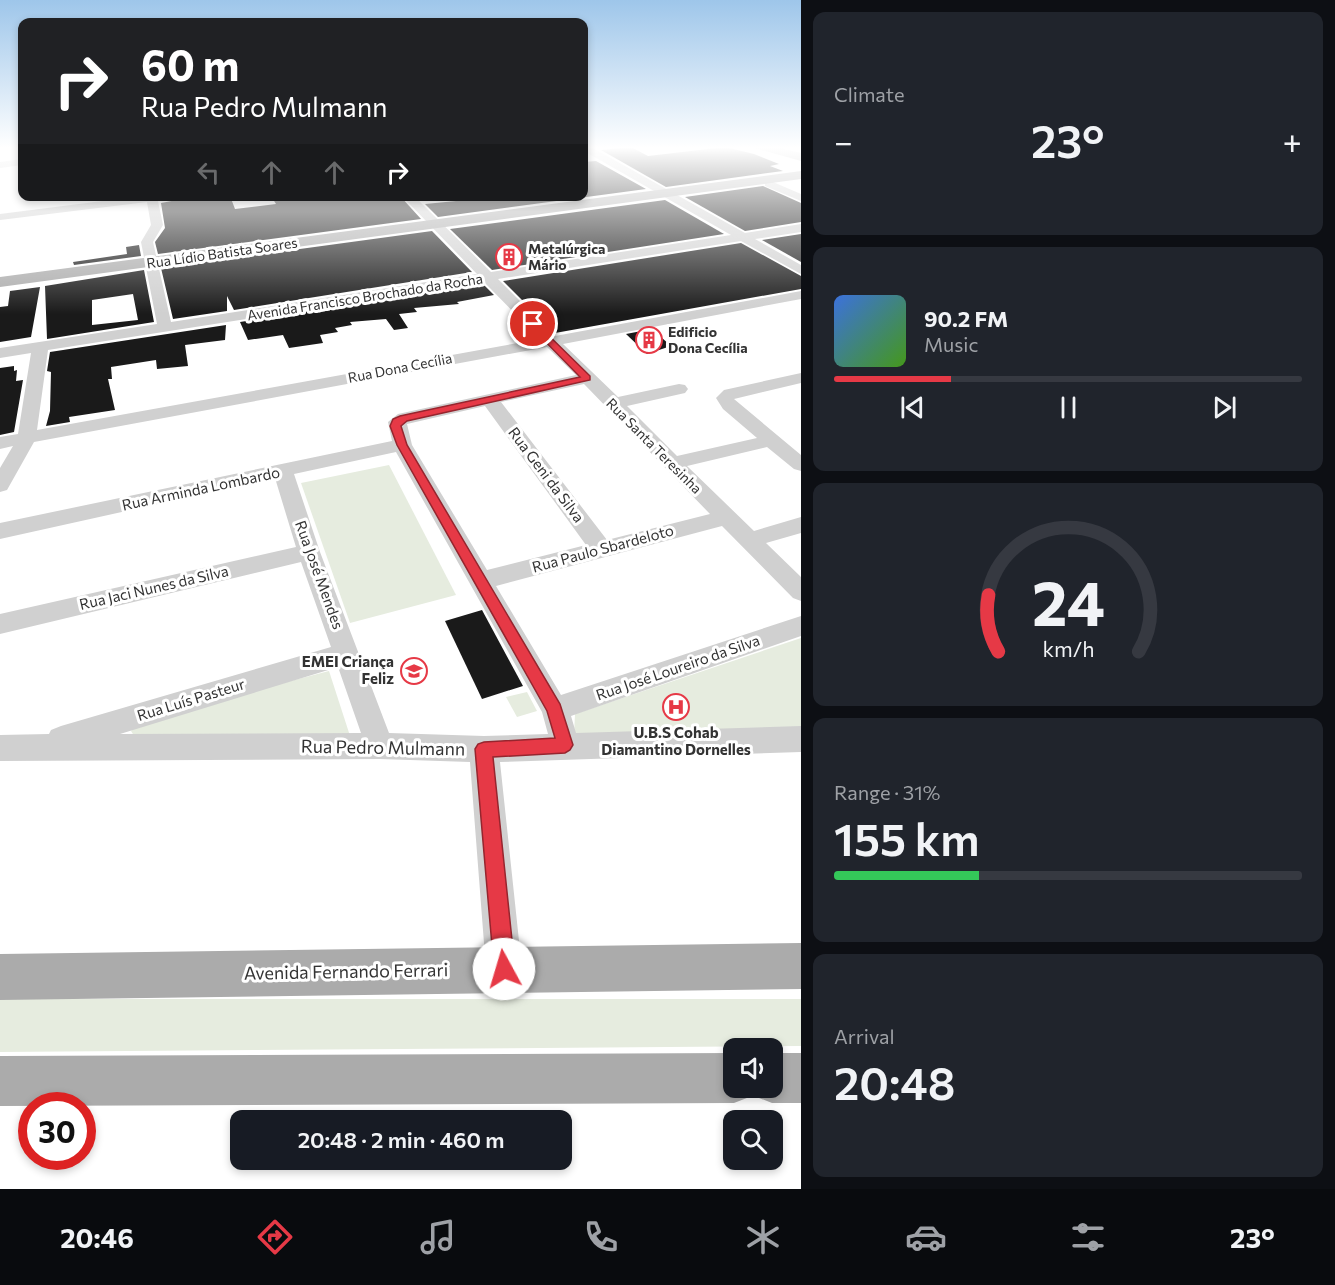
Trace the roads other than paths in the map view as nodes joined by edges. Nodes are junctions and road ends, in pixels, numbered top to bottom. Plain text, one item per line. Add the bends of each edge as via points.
1 (123, 202) edge
2 (153, 202) edge
3 (413, 202) edge
4 (614, 202) edge
5 (679, 202) edge
6 (0, 217) edge
7 (434, 227) junction
8 (801, 228) edge
9 (742, 238) junction
10 (152, 264) junction
11 (801, 270) edge
12 (487, 278) junction
13 (0, 284) edge
14 (801, 295) edge
15 (165, 327) junction
16 (548, 340) junction
17 (40, 347) junction
18 (0, 353) edge
19 (587, 378) junction
20 (801, 378) edge
21 (679, 389) dead end
22 (490, 400) junction
23 (612, 404) junction
24 (27, 438) junction
25 (771, 440) junction
26 (0, 442) edge
27 (402, 445) junction
28 (672, 463) junction
29 (801, 465) edge
30 (283, 471) junction
31 (0, 485) edge
32 (726, 517) junction
33 (801, 525) edge
34 (0, 531) edge
35 (750, 540) junction
36 (602, 550) junction
37 (309, 552) junction
38 (480, 581) junction
39 (801, 592) edge
40 (0, 624) edge
41 (801, 626) edge
42 (347, 653) junction
43 (555, 709) junction
44 (801, 740) edge
45 (565, 745) junction
46 (35, 746) junction
47 (380, 746) junction
48 (0, 748) edge
49 (484, 749) junction
50 (801, 966) edge
51 (504, 969) junction
52 (0, 977) edge
53 (723, 1078) edge
54 (783, 1078) edge
55 (801, 1078) edge
56 (0, 1080) edge

1 - 6 street
2 - 10 street via 157,225 147,242
3 - 7 street, Rua Santa Teresinha
4 - 7 main road, Rua Lídio Batista Soares
5 - 9 street
7 - 10 main road, Rua Lídio Batista Soares
7 - 12 street, Rua Santa Teresinha
8 - 9 street, Avenida Francisco Brochado da Rocha
9 - 11 street
9 - 12 street, Avenida Francisco Brochado da Rocha
10 - 13 main road, Rua Lídio Batista Soares
10 - 15 street
12 - 15 street, Avenida Francisco Brochado da Rocha
12 - 16 street, Rua Santa Teresinha
14 - 16 street, Rua Dona Cecília
15 - 17 street, Avenida Francisco Brochado da Rocha
16 - 19 street, Rua Santa Teresinha
16 - 24 street, Rua Dona Cecília
17 - 18 street, Avenida Francisco Brochado da Rocha
17 - 24 street
19 - 22 street
19 - 23 street, Rua Santa Teresinha
20 - 25 street via 725,398
21 - 23 street
22 - 27 street via 397,422
22 - 36 street, Rua Geni da Silva
23 - 28 street, Rua Santa Teresinha
24 - 26 street, Rua Dona Cecília
24 - 31 street
25 - 28 street
25 - 29 street
27 - 30 street, Rua Arminda Lombardo
27 - 38 street
28 - 32 street, Rua Santa Teresinha
30 - 34 street, Rua Arminda Lombardo
30 - 37 street, Rua José Mendes
32 - 35 street, Rua Santa Teresinha
32 - 36 street, Rua Paulo Sbardeloto
33 - 35 street
35 - 39 street, Rua Santa Teresinha
36 - 38 street, Rua Paulo Sbardeloto
37 - 40 street, Rua Jaci Nunes da Silva
37 - 42 street, Rua José Mendes
38 - 43 street
41 - 43 street, Rua José Loureiro da Silva
42 - 46 street, Rua Luís Pasteur
42 - 47 street, Rua José Mendes
43 - 45 street
44 - 45 street, Rua Pedro Mulmann
45 - 49 street, Rua Pedro Mulmann
46 - 47 street, Rua Pedro Mulmann
46 - 48 street, Rua Pedro Mulmann
47 - 49 street, Rua Pedro Mulmann
49 - 51 street
50 - 51 main road, Avenida Fernando Ferrari
51 - 52 main road, Avenida Fernando Ferrari
53 - 56 main road
54 - 55 main road

